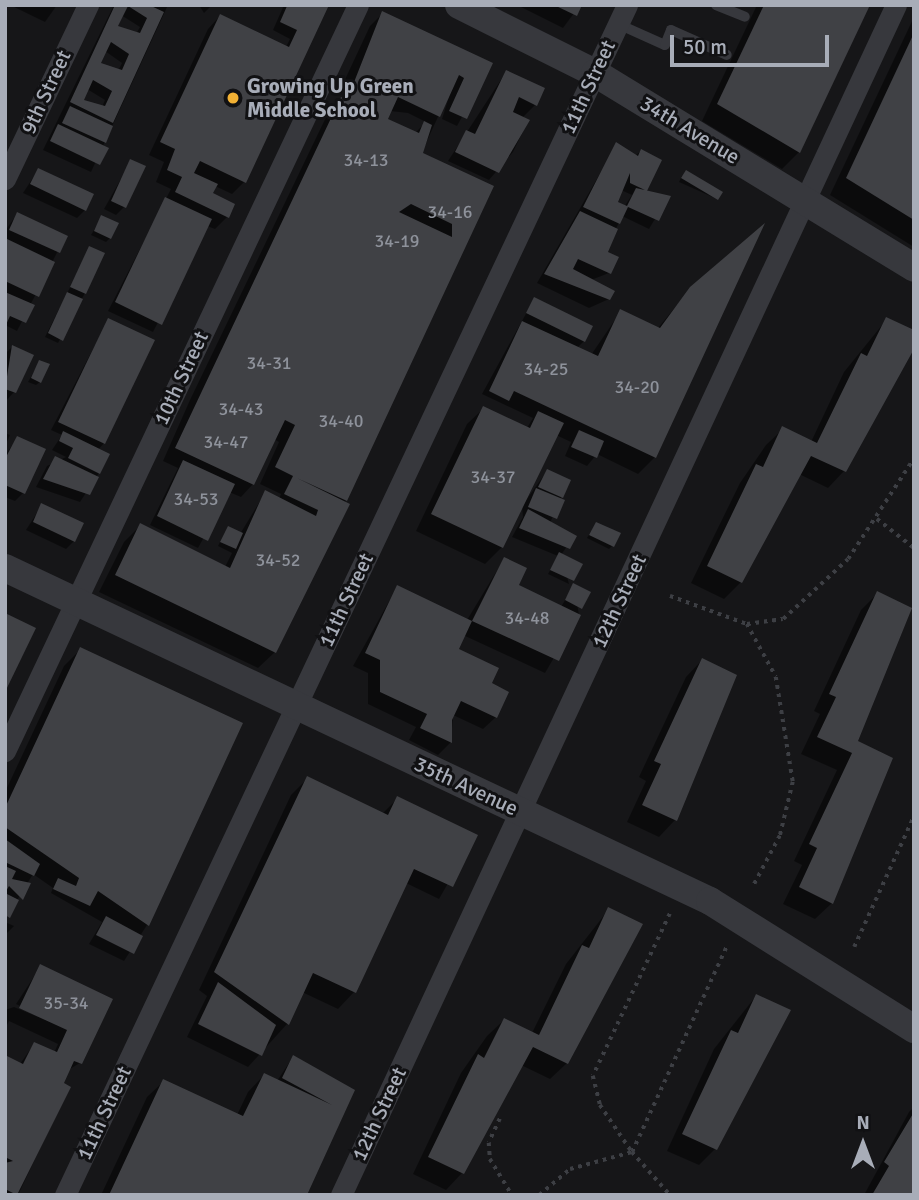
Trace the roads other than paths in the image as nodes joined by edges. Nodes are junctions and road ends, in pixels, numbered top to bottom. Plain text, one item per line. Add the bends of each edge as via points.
1 (88, 5) edge
2 (358, 5) edge
3 (459, 5) edge
4 (716, 5) edge
5 (896, 5) edge
6 (623, 15) edge
7 (745, 18) dead end
8 (727, 55) dead end
9 (595, 73) junction
10 (5, 179) edge
11 (806, 200) junction
12 (914, 268) edge
13 (5, 568) edge
14 (76, 601) junction
15 (296, 705) junction
16 (5, 751) edge
17 (521, 811) junction
18 (914, 1029) edge
19 (65, 1195) edge
20 (341, 1195) edge

1 - 10 street, 9th Street
2 - 14 street, 10th Street
3 - 9 street, 34th Avenue
4 - 7 lane
5 - 11 street, 12th Street
6 - 8 lane via 665,45 671,30
6 - 9 street, 11th Street
9 - 11 street, 34th Avenue
9 - 15 street, 11th Street
11 - 12 street, 34th Avenue
11 - 17 street, 12th Street
13 - 14 street, 35th Avenue
14 - 15 street, 35th Avenue
14 - 16 street, 10th Street
15 - 17 street, 35th Avenue
15 - 19 street, 11th Street
17 - 18 street, 35th Avenue via 710,901
17 - 20 street, 12th Street

